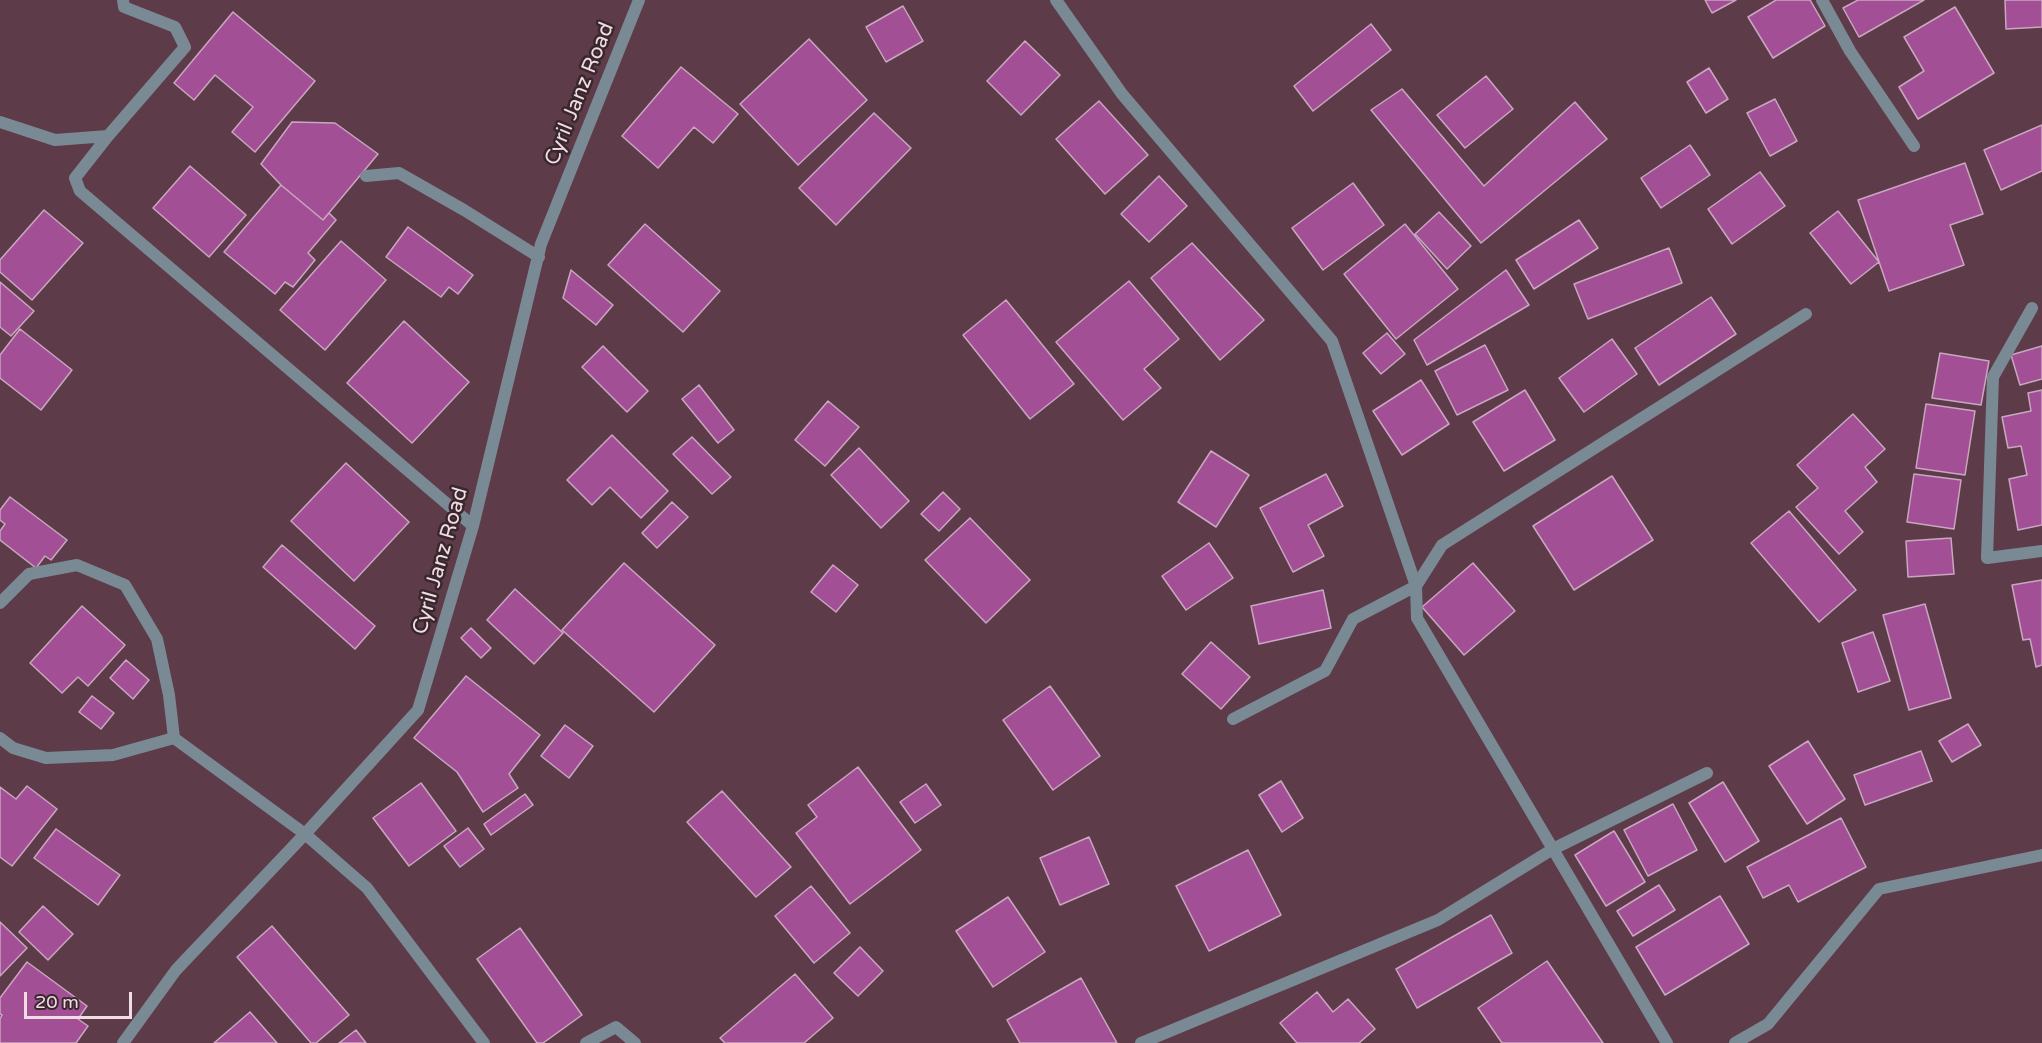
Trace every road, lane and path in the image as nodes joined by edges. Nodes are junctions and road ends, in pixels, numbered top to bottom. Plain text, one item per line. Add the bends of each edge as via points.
1 (123, 0) edge
2 (639, 0) edge
3 (1056, 0) edge
4 (1822, 0) edge
5 (0, 122) edge
6 (108, 136) junction
7 (1914, 146) dead end
8 (366, 176) dead end
9 (538, 257) junction
10 (2032, 308) dead end
11 (1806, 314) dead end
12 (473, 526) junction
13 (2042, 551) edge
14 (1416, 586) junction
15 (0, 603) edge
16 (1233, 719) dead end
17 (0, 738) edge
18 (174, 738) junction
19 (1707, 773) dead end
20 (305, 834) junction
21 (1554, 849) junction
22 (2042, 855) edge
23 (123, 1043) edge
24 (484, 1043) edge
25 (586, 1043) edge
26 (635, 1043) edge
27 (1142, 1043) edge
28 (1667, 1043) edge
29 (1735, 1043) edge

1 - 6 street via 124,7 175,27 185,47
2 - 9 street, Cyril Janz Road
3 - 14 street via 1122,94 1332,341
4 - 7 street via 1850,51
5 - 6 street via 55,140
6 - 12 street via 75,178 80,191
8 - 9 street via 399,173
9 - 12 street, Cyril Janz Road
10 - 13 street via 1993,377 1987,558
11 - 14 street via 1442,545
12 - 20 street, Cyril Janz Road via 418,710
14 - 16 street via 1353,619 1325,671
14 - 21 street via 1417,618
15 - 18 street via 29,574 76,565 125,585 157,639
17 - 18 street via 13,748 46,758 113,755
18 - 20 street
19 - 21 street
20 - 23 street, Cyril Janz Road via 176,969
20 - 24 street via 368,888
21 - 27 street via 1438,920
21 - 28 street
22 - 29 street via 1879,889 1768,1024
25 - 26 street via 616,1027

